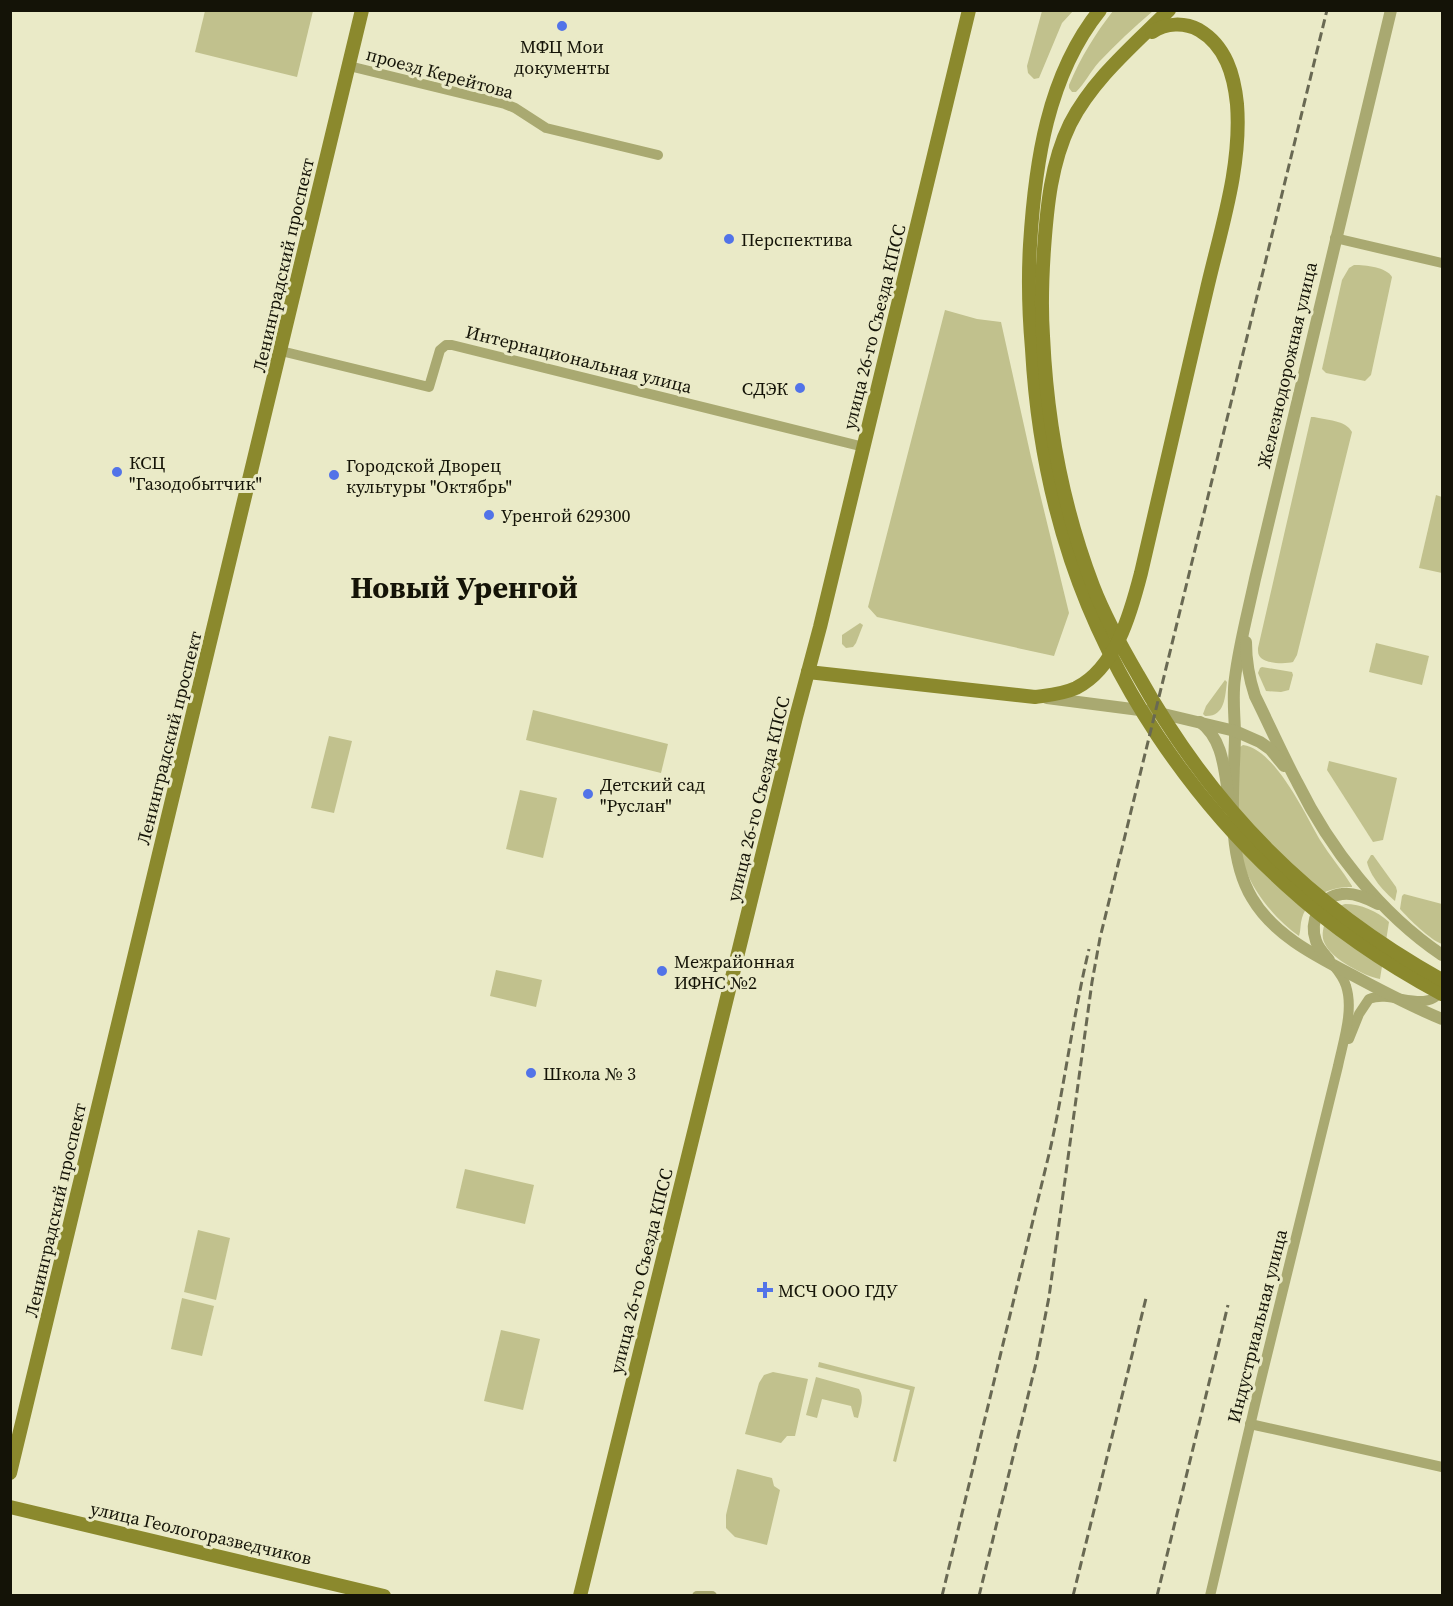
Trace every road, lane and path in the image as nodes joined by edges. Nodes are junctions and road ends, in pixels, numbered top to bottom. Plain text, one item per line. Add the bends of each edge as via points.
1 (362, 10) edge
2 (969, 10) edge
3 (1100, 10) edge
4 (1169, 10) edge
5 (1391, 10) edge
6 (1140, 39) junction
7 (349, 66) junction
8 (658, 155) dead end
9 (1335, 238) junction
10 (1443, 264) edge
11 (281, 351) junction
12 (864, 447) junction
13 (1246, 620) junction
14 (808, 672) junction
15 (1035, 697) junction
16 (1198, 721) junction
17 (1235, 730) junction
18 (1297, 784) junction
19 (1233, 829) junction
20 (1387, 909) junction
21 (1443, 955) edge
22 (1334, 966) junction
23 (1443, 980) edge
24 (1443, 987) edge
25 (1443, 994) edge
26 (1396, 998) junction
27 (1443, 1018) edge
28 (1338, 1066) junction
29 (1250, 1424) junction
30 (1443, 1467) edge
31 (10, 1473) edge
32 (10, 1507) edge
33 (384, 1596) edge
34 (580, 1596) edge
35 (697, 1596) edge
36 (712, 1596) edge
37 (1210, 1596) edge

1 - 7 main road, Ленинградский проспект
2 - 12 main road, улица 26-го Съезда КПСС
3 - 25 main road via 1076,46 1054,96 1036,179 1030,258 1034,393 1052,495 1071,559 1099,630 1130,689 1156,733 1229,827 1257,858 1349,936
4 - 6 main road
5 - 9 street, Железнодорожная улица
6 - 15 main road via 1160,27 1183,25 1207,35 1217,45 1232,72 1235,87 1235,165 1127,622 1112,652 1084,683 1060,694
6 - 23 main road via 1079,108 1056,164 1047,212 1041,292 1047,402 1057,460 1088,573 1111,625 1162,718 1237,819 1303,883 1358,927
7 - 8 street, проезд Керейтова via 505,104 546,128
7 - 11 main road, Ленинградский проспект
9 - 10 street
9 - 13 street, Железнодорожная улица
11 - 12 street, Интернациональная улица via 429,387 440,350 452,345
11 - 31 main road, Ленинградский проспект
12 - 14 main road, улица 26-го Съезда КПСС
13 - 17 street, Железнодорожная улица via 1234,681
13 - 18 street via 1250,681
14 - 15 main road
14 - 34 main road, улица 26-го Съезда КПСС
15 - 16 street via 1125,707
16 - 17 street
16 - 19 street via 1208,728 1218,745
17 - 18 street via 1270,749
17 - 19 street, Железнодорожная улица
18 - 20 street via 1342,855
19 - 22 street via 1236,859 1252,899 1281,931
20 - 21 street
20 - 22 street via 1353,894 1330,897 1322,904 1314,921 1315,938
22 - 26 street
22 - 28 street, Индустриальная улица via 1346,984 1349,1005
24 - 26 street, Индустриальная улица via 1431,1000
26 - 27 street
26 - 28 street, Индустриальная улица via 1374,997 1364,1004
28 - 29 street, Индустриальная улица
29 - 30 street
29 - 37 street, Индустриальная улица
32 - 33 main road, улица Геологоразведчиков
35 - 36 street

